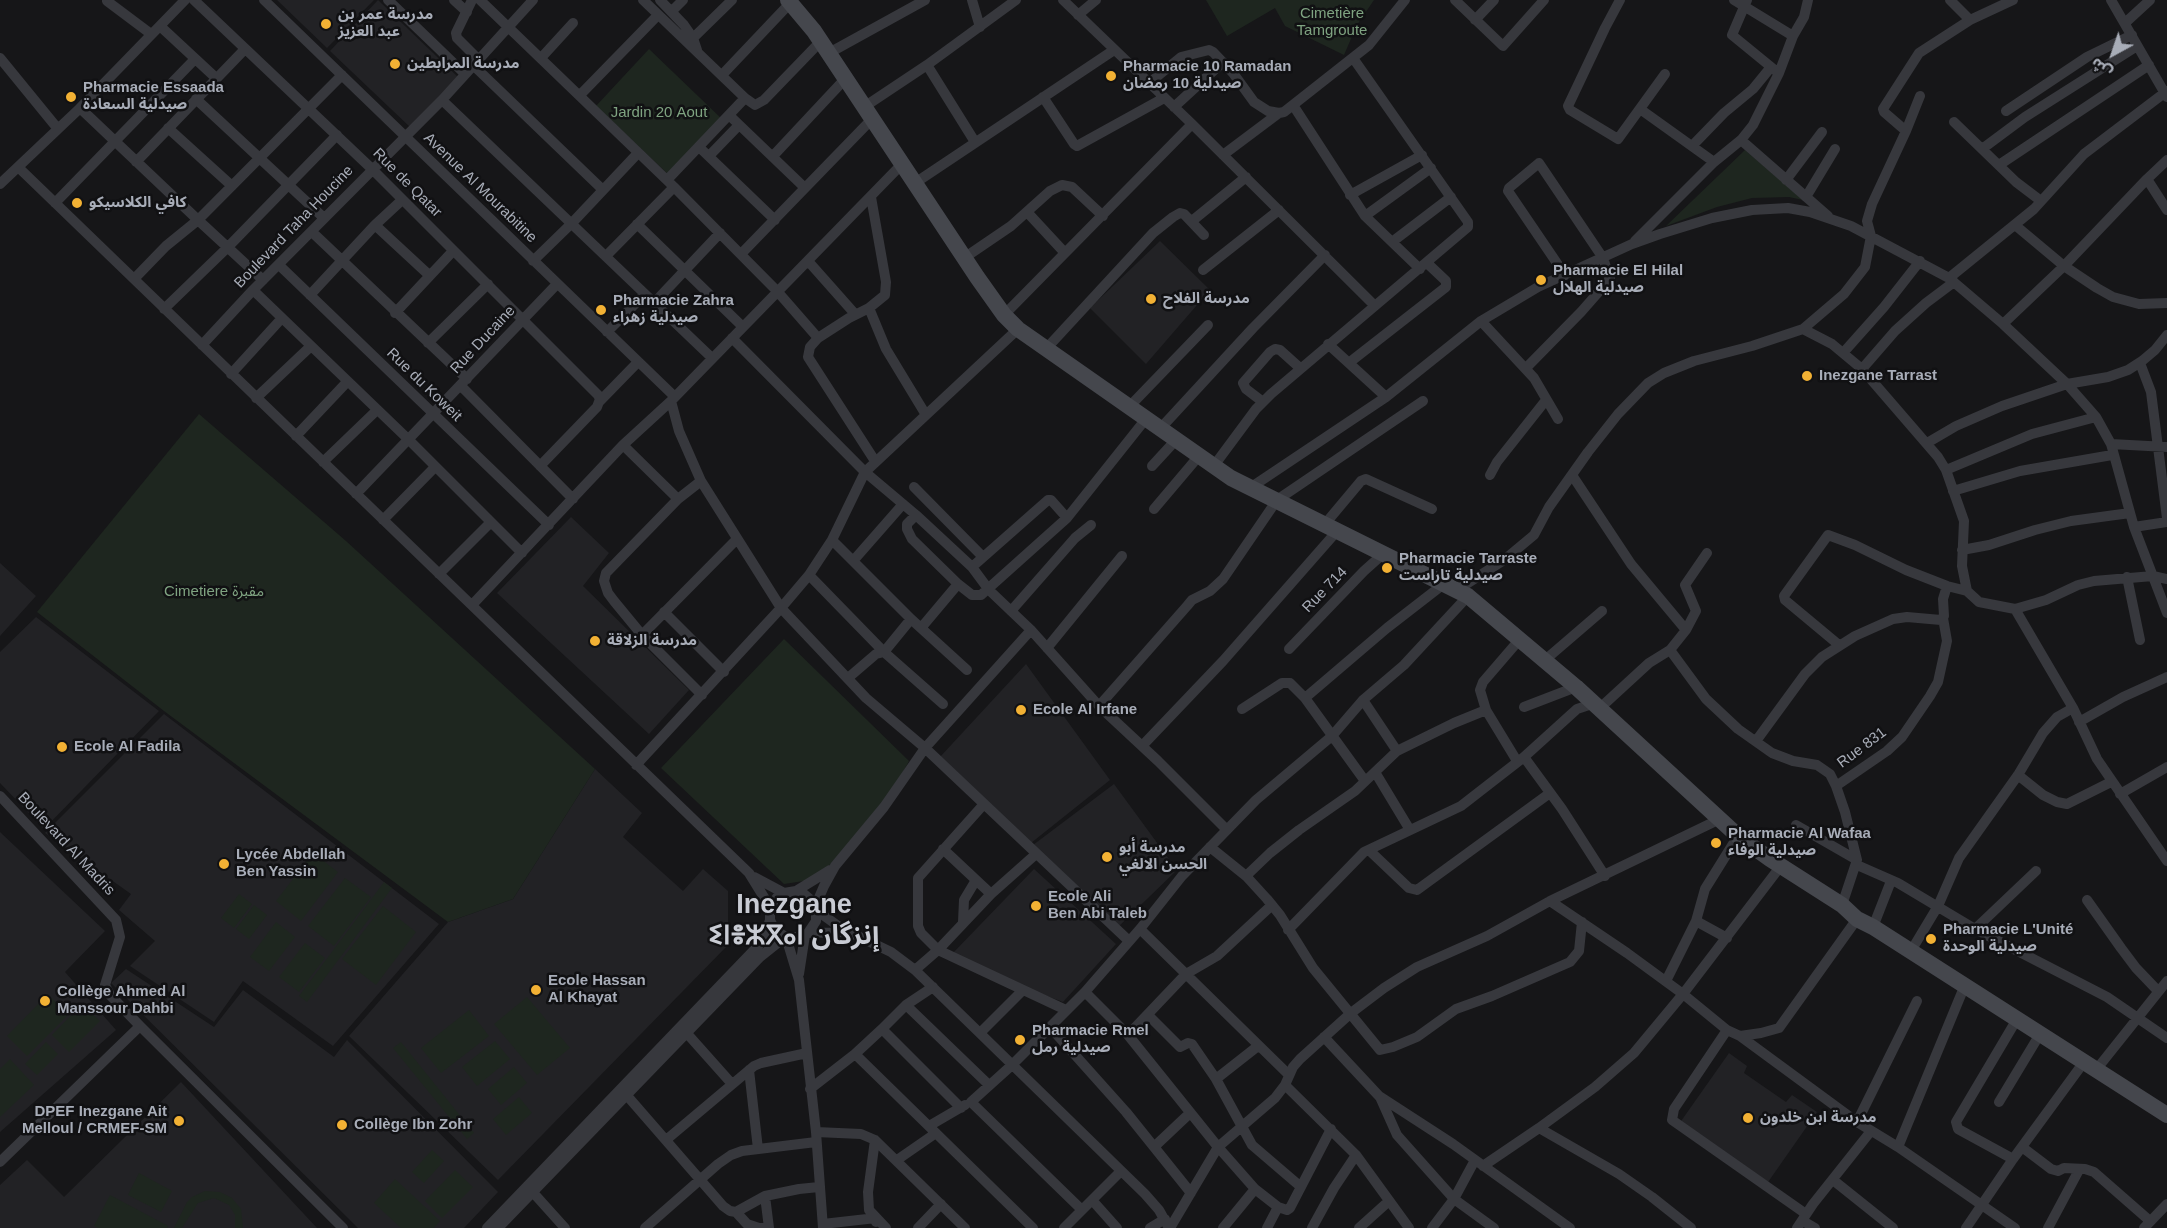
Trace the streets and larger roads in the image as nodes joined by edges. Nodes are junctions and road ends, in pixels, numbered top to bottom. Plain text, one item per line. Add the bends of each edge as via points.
1 (185, 0) edge
2 (194, 0) edge
3 (264, 0) edge
4 (388, 0) edge
5 (454, 0) edge
6 (472, 0) edge
7 (480, 0) edge
8 (533, 0) edge
9 (643, 0) edge
10 (660, 0) edge
11 (683, 0) edge
12 (732, 0) edge
13 (923, 0) edge
14 (972, 0) edge
15 (1016, 0) edge
16 (1063, 0) edge
17 (1096, 0) edge
18 (1405, 0) edge
19 (1455, 0) edge
20 (1494, 0) edge
21 (1544, 0) edge
22 (1620, 0) edge
23 (1951, 0) edge
24 (2013, 0) edge
25 (2111, 0) edge
26 (2150, 0) edge
27 (107, 1) edge
28 (791, 1) edge
29 (1742, 2) edge
30 (1810, 2) edge
31 (672, 11) junction
32 (466, 12) junction
33 (658, 15) junction
34 (1078, 15) junction
35 (1475, 20) junction
36 (1970, 20) junction
37 (573, 23) dead end
38 (2125, 23) junction
39 (160, 26) junction
40 (508, 26) junction
41 (980, 27) junction
42 (151, 34) junction
43 (2132, 35) junction
44 (1793, 36) junction
45 (692, 44) junction
46 (2137, 46) junction
47 (825, 47) junction
48 (245, 49) junction
49 (1114, 50) junction
50 (541, 57) junction
51 (0, 58) edge
52 (1353, 58) junction
53 (195, 59) junction
54 (476, 62) junction
55 (1223, 62) junction
56 (927, 65) junction
57 (2150, 65) junction
58 (1775, 70) junction
59 (465, 74) junction
60 (1665, 74) dead end
61 (342, 75) junction
62 (722, 75) junction
63 (216, 78) junction
64 (845, 79) junction
65 (1148, 84) junction
66 (2166, 94) edge
67 (580, 95) junction
68 (1920, 96) dead end
69 (1043, 97) junction
70 (745, 98) junction
71 (1164, 98) junction
72 (196, 99) junction
73 (442, 100) junction
74 (1293, 105) junction
75 (1174, 107) junction
76 (80, 108) junction
77 (310, 109) junction
78 (1640, 109) junction
79 (2006, 111) dead end
80 (868, 113) junction
81 (1279, 113) junction
82 (730, 116) junction
83 (1954, 122) dead end
84 (739, 124) junction
85 (1192, 124) junction
86 (168, 128) junction
87 (58, 129) junction
88 (1906, 131) junction
89 (1822, 132) dead end
90 (337, 135) junction
91 (405, 136) junction
92 (1741, 140) junction
93 (115, 142) junction
94 (975, 142) junction
95 (1692, 146) junction
96 (699, 147) junction
97 (1835, 148) dead end
98 (1982, 148) junction
99 (638, 153) junction
100 (1223, 155) junction
101 (1422, 155) junction
102 (709, 156) junction
103 (773, 156) junction
104 (259, 157) junction
105 (2167, 160) edge
106 (136, 162) junction
107 (1714, 162) junction
108 (902, 164) junction
109 (1999, 165) junction
110 (18, 167) junction
111 (1431, 168) junction
112 (372, 169) junction
113 (1246, 177) junction
114 (2147, 179) junction
115 (1786, 180) junction
116 (0, 182) edge
117 (915, 183) junction
118 (670, 184) junction
119 (288, 185) junction
120 (232, 186) junction
121 (805, 188) junction
122 (603, 190) junction
123 (1350, 195) junction
124 (871, 197) junction
125 (1451, 197) junction
126 (1806, 197) junction
127 (402, 200) junction
128 (2041, 201) junction
129 (55, 203) junction
130 (1279, 210) junction
131 (2167, 210) edge
132 (1028, 212) junction
133 (1103, 216) junction
134 (1365, 216) junction
135 (324, 218) junction
136 (1831, 218) junction
137 (198, 220) junction
138 (774, 220) junction
139 (1192, 221) junction
140 (572, 223) junction
141 (637, 224) junction
142 (375, 225) junction
143 (2015, 225) junction
144 (312, 232) junction
145 (720, 233) junction
146 (1204, 235) dead end
147 (1871, 236) junction
148 (1392, 242) junction
149 (1632, 244) junction
150 (227, 248) junction
151 (453, 251) junction
152 (1065, 253) junction
153 (741, 254) junction
154 (1325, 255) junction
155 (606, 256) junction
156 (964, 258) junction
157 (1603, 258) junction
158 (532, 261) junction
159 (808, 261) junction
160 (1920, 261) junction
161 (342, 262) junction
162 (279, 265) junction
163 (1423, 266) junction
164 (2064, 266) junction
165 (685, 269) junction
166 (1203, 270) dead end
167 (429, 275) junction
168 (1565, 275) junction
169 (134, 279) junction
170 (263, 280) junction
171 (1951, 280) junction
172 (488, 284) junction
173 (557, 284) junction
174 (253, 290) junction
175 (777, 291) junction
176 (645, 294) junction
177 (310, 295) junction
178 (654, 303) junction
179 (2167, 303) edge
180 (1374, 306) junction
181 (869, 308) junction
182 (164, 309) junction
183 (395, 313) junction
184 (855, 314) junction
185 (1004, 315) junction
186 (282, 318) junction
187 (524, 319) junction
188 (1482, 321) junction
189 (2003, 324) junction
190 (1208, 325) dead end
191 (743, 327) junction
192 (1018, 329) junction
193 (1803, 329) junction
194 (607, 332) junction
195 (2167, 335) edge
196 (732, 338) junction
197 (818, 338) junction
198 (428, 343) junction
199 (1328, 344) junction
200 (202, 345) junction
201 (311, 346) junction
202 (1045, 350) junction
203 (1843, 353) junction
204 (712, 358) junction
205 (638, 362) junction
206 (1350, 362) junction
207 (2140, 363) junction
208 (1300, 368) junction
209 (1526, 368) junction
210 (1862, 369) junction
211 (231, 374) junction
212 (347, 382) junction
213 (464, 383) junction
214 (2067, 384) junction
215 (598, 397) junction
216 (1386, 397) junction
217 (256, 398) junction
218 (673, 399) junction
219 (1546, 400) junction
220 (1423, 401) dead end
221 (1263, 402) junction
222 (1128, 408) junction
223 (377, 410) junction
224 (433, 415) junction
225 (926, 415) junction
226 (2096, 417) junction
227 (1558, 419) dead end
228 (1152, 425) junction
229 (296, 436) junction
230 (409, 440) junction
231 (1175, 441) junction
232 (1928, 442) junction
233 (623, 445) junction
234 (2163, 447) edge
235 (2112, 450) junction
236 (1198, 457) junction
237 (875, 461) junction
238 (323, 462) junction
239 (540, 466) junction
240 (1152, 466) dead end
241 (435, 467) junction
242 (1213, 467) junction
243 (1946, 470) junction
244 (865, 472) junction
245 (1490, 475) dead end
246 (1572, 475) junction
247 (701, 481) junction
248 (914, 487) dead end
249 (1250, 488) junction
250 (1953, 491) junction
251 (356, 494) junction
252 (678, 499) junction
253 (573, 500) junction
254 (1277, 500) junction
255 (903, 504) junction
256 (1432, 508) dead end
257 (1154, 509) dead end
258 (2130, 513) junction
259 (915, 514) junction
260 (1067, 518) junction
261 (383, 520) junction
262 (2167, 520) edge
263 (491, 522) junction
264 (549, 525) junction
265 (1091, 525) dead end
266 (1331, 527) junction
267 (2134, 527) junction
268 (737, 539) junction
269 (832, 540) junction
270 (1962, 550) junction
271 (1707, 553) dead end
272 (522, 554) junction
273 (1383, 554) junction
274 (1122, 556) dead end
275 (983, 557) junction
276 (853, 561) junction
277 (972, 567) junction
278 (439, 574) junction
279 (809, 575) junction
280 (2153, 576) junction
281 (2127, 577) junction
282 (2167, 579) edge
283 (958, 584) junction
284 (1947, 586) junction
285 (988, 590) junction
286 (1457, 590) junction
287 (1966, 591) junction
288 (471, 605) junction
289 (781, 608) junction
290 (2015, 609) junction
291 (1011, 611) junction
292 (1602, 611) dead end
293 (664, 612) junction
294 (2167, 613) edge
295 (1942, 618) junction
296 (911, 619) junction
297 (921, 628) junction
298 (1031, 630) junction
299 (1686, 630) junction
300 (642, 634) junction
301 (1520, 639) junction
302 (2140, 640) dead end
303 (1839, 645) junction
304 (1047, 648) junction
305 (1289, 649) dead end
306 (1670, 650) junction
307 (884, 652) junction
308 (1545, 660) junction
309 (967, 670) dead end
310 (723, 672) junction
311 (2167, 677) edge
312 (848, 678) junction
313 (1576, 687) junction
314 (702, 695) junction
315 (1305, 698) junction
316 (1363, 700) junction
317 (943, 704) dead end
318 (1099, 706) junction
319 (1598, 706) junction
320 (1524, 707) dead end
321 (2073, 708) junction
322 (1242, 709) dead end
323 (1486, 710) junction
324 (2079, 722) junction
325 (1332, 736) junction
326 (1756, 741) junction
327 (1142, 746) junction
328 (925, 748) junction
329 (1397, 751) junction
330 (1521, 759) junction
331 (636, 765) junction
332 (2167, 767) edge
333 (1375, 772) junction
334 (2018, 775) junction
335 (1365, 781) junction
336 (2111, 782) junction
337 (1836, 786) junction
338 (1550, 793) junction
339 (2120, 794) junction
340 (0, 796) edge
341 (984, 804) junction
342 (1720, 819) junction
343 (1796, 825) dead end
344 (1227, 830) junction
345 (1410, 830) junction
346 (1738, 836) junction
347 (1210, 847) junction
348 (943, 849) junction
349 (1369, 850) junction
350 (1036, 854) junction
351 (2167, 861) edge
352 (1857, 862) junction
353 (835, 866) junction
354 (1780, 867) junction
355 (2036, 871) dead end
356 (749, 873) junction
357 (1246, 876) junction
358 (1605, 876) junction
359 (976, 880) junction
360 (1891, 881) junction
361 (796, 891) junction
362 (784, 892) junction
363 (991, 894) junction
364 (2087, 900) dead end
365 (1551, 901) junction
366 (1272, 905) junction
367 (1842, 905) junction
368 (1938, 906) junction
369 (770, 907) junction
370 (816, 909) junction
371 (1857, 919) junction
372 (770, 920) junction
373 (1696, 921) junction
374 (963, 922) junction
375 (1582, 922) junction
376 (1873, 927) junction
377 (1975, 929) junction
378 (1140, 930) junction
379 (1288, 930) junction
380 (850, 932) junction
381 (807, 934) junction
382 (785, 937) junction
383 (1726, 938) junction
384 (1129, 941) junction
385 (938, 950) junction
386 (1911, 951) junction
387 (915, 970) junction
388 (1186, 974) junction
389 (799, 980) junction
390 (1666, 981) junction
391 (2167, 981) edge
392 (1965, 985) junction
393 (933, 987) junction
394 (1023, 990) junction
395 (2158, 991) junction
396 (1085, 992) junction
397 (1683, 994) junction
398 (1917, 1001) dead end
399 (906, 1005) junction
400 (1066, 1010) junction
401 (1351, 1013) junction
402 (1148, 1015) junction
403 (2016, 1019) junction
404 (2137, 1019) junction
405 (140, 1026) junction
406 (1050, 1027) junction
407 (882, 1029) junction
408 (684, 1030) junction
409 (1727, 1030) junction
410 (980, 1033) junction
411 (2040, 1034) junction
412 (1128, 1035) junction
413 (1740, 1036) junction
414 (1324, 1037) junction
415 (2167, 1038) edge
416 (1258, 1046) junction
417 (807, 1053) junction
418 (855, 1054) junction
419 (1012, 1065) junction
420 (2090, 1066) junction
421 (749, 1070) junction
422 (1215, 1079) junction
423 (1287, 1080) junction
424 (732, 1084) junction
425 (989, 1085) junction
426 (810, 1089) junction
427 (624, 1092) junction
428 (1379, 1096) junction
429 (1999, 1102) dead end
430 (966, 1105) junction
431 (1190, 1113) junction
432 (2167, 1115) edge
433 (1857, 1122) junction
434 (1242, 1125) junction
435 (1539, 1128) junction
436 (1330, 1129) junction
437 (933, 1130) junction
438 (1871, 1131) junction
439 (816, 1137) junction
440 (666, 1140) junction
441 (875, 1140) junction
442 (1154, 1147) junction
443 (1218, 1147) junction
444 (2022, 1147) junction
445 (1898, 1148) junction
446 (758, 1149) junction
447 (1356, 1155) junction
448 (2013, 1159) junction
449 (897, 1160) junction
450 (0, 1162) edge
451 (1479, 1163) junction
452 (2079, 1170) junction
453 (1121, 1171) junction
454 (700, 1180) junction
455 (1833, 1180) junction
456 (819, 1187) junction
457 (1301, 1187) junction
458 (530, 1189) junction
459 (1256, 1189) junction
460 (1191, 1193) junction
461 (765, 1196) junction
462 (1454, 1199) junction
463 (1092, 1200) junction
464 (1389, 1201) junction
465 (941, 1204) junction
466 (2167, 1204) edge
467 (1982, 1206) junction
468 (1278, 1207) junction
469 (1082, 1210) junction
470 (736, 1212) junction
471 (1802, 1221) edge
472 (876, 1223) edge
473 (1168, 1225) edge
474 (2147, 1225) edge
475 (823, 1226) edge
476 (343, 1228) edge
477 (487, 1228) edge
478 (498, 1228) edge
479 (565, 1228) edge
480 (645, 1228) edge
481 (769, 1228) edge
482 (886, 1228) edge
483 (918, 1228) edge
484 (965, 1228) edge
485 (1033, 1228) edge
486 (1065, 1228) edge
487 (1117, 1228) edge
488 (1150, 1228) edge
489 (1223, 1228) edge
490 (1267, 1228) edge
491 (1312, 1228) edge
492 (1359, 1228) edge
493 (1409, 1228) edge
494 (1432, 1228) edge
495 (1494, 1228) edge
496 (1570, 1228) edge
497 (1691, 1228) edge
498 (1815, 1228) edge
499 (1893, 1228) edge
500 (1966, 1228) edge
501 (2015, 1228) edge
502 (2048, 1228) edge

1 - 39 street
2 - 48 street, Rue de Qatar
3 - 61 street, Avenue Al Mourabitine
4 - 59 street
5 - 32 street
6 - 32 street
7 - 40 street
8 - 40 street, Boulevard Taha Houcine
9 - 33 street
10 - 31 street
11 - 31 street
12 - 45 street
13 - 47 street
14 - 41 street
15 - 41 street
16 - 34 street
17 - 34 street
18 - 52 street via 1369,45
19 - 35 street
20 - 35 street
21 - 35 street via 1503,46
22 - 78 street via 1568,106 1618,139
23 - 36 street
24 - 36 street
25 - 38 street
26 - 38 street
27 - 42 street
28 - 47 street
28 - 62 street
29 - 44 street
29 - 58 street via 1732,35
30 - 44 street
31 - 45 street
32 - 54 street via 456,33
33 - 45 street
33 - 67 street
34 - 49 street
36 - 88 street via 1919,52 1883,109
37 - 50 street
38 - 43 street
39 - 42 street
39 - 53 street
40 - 50 street
40 - 54 street, Boulevard Taha Houcine
41 - 56 street
42 - 76 street
43 - 46 street
43 - 79 street via 2087,57
44 - 58 street
45 - 62 street
46 - 57 street
46 - 98 street
47 - 64 street
47 - 70 street via 761,102 755,105
48 - 63 street
48 - 77 street, Rue de Qatar
49 - 65 street
49 - 69 street
50 - 67 street
51 - 87 street
52 - 74 street
52 - 101 street
53 - 63 street
53 - 93 street
54 - 59 street, Boulevard Taha Houcine
54 - 122 street
55 - 65 street via 1209,50 1192,53 1181,57
55 - 75 street
55 - 81 street via 1254,102
56 - 80 street
56 - 94 street
57 - 66 street
57 - 109 street
58 - 92 street via 1759,116
58 - 95 street
59 - 73 street, Boulevard Taha Houcine
60 - 78 street
61 - 77 street
61 - 91 street, Avenue Al Mourabitine
62 - 70 street
63 - 72 street
64 - 80 street
64 - 103 street
65 - 71 street
66 - 128 street via 2084,154
67 - 99 street
68 - 88 street
69 - 71 street via 1077,146
69 - 94 street
70 - 82 street
71 - 75 street
72 - 86 street
72 - 104 street
73 - 91 street, Boulevard Taha Houcine
73 - 140 street
74 - 81 street
74 - 123 street
75 - 85 street
76 - 87 street
76 - 93 street
77 - 90 street, Rue de Qatar
77 - 104 street
78 - 95 street
80 - 108 street
80 - 121 street
81 - 100 street
82 - 84 street
82 - 96 street
83 - 98 street
84 - 102 street
84 - 103 street
85 - 100 street
85 - 133 street
86 - 106 street
86 - 120 street
87 - 110 street
88 - 147 street via 1872,204 1867,221
89 - 115 street
90 - 112 street, Rue de Qatar
90 - 119 street
91 - 112 street, Boulevard Taha Houcine
91 - 158 street, Avenue Al Mourabitine
92 - 107 street
92 - 115 street
93 - 106 street
93 - 129 street
94 - 117 street
95 - 107 street
96 - 102 street
96 - 118 street
97 - 126 street
98 - 109 street
99 - 118 street
99 - 122 street
100 - 113 street
101 - 111 street
101 - 123 street
102 - 138 street
103 - 121 street
104 - 119 street
104 - 120 street
105 - 114 street
106 - 137 street
107 - 149 street
108 - 117 street
108 - 124 street
109 - 128 street
110 - 116 street
110 - 129 street
111 - 125 street
111 - 134 street
112 - 127 street, Rue de Qatar
112 - 135 street, Boulevard Taha Houcine
113 - 130 street
113 - 139 street
114 - 131 street
114 - 164 street
115 - 126 street
117 - 156 street
118 - 141 street
118 - 145 street
119 - 135 street
119 - 150 street
120 - 137 street
121 - 138 street
122 - 140 street
123 - 134 street
124 - 159 street
124 - 181 street via 886,282 885,295
125 - 148 street
125 - 163 street via 1468,227
126 - 136 street
127 - 142 street
127 - 151 street, Rue de Qatar
128 - 143 street
129 - 169 street
130 - 154 street
130 - 166 street
132 - 133 street via 1050,191 1068,185
132 - 152 street
132 - 156 street
133 - 152 street
134 - 148 street
135 - 144 street, Boulevard Taha Houcine
136 - 147 street
136 - 149 street via 1788,208 1752,210 1712,218
137 - 150 street
137 - 169 street
138 - 153 street
139 - 146 street
139 - 202 street via 1180,213 1153,233
140 - 155 street
140 - 158 street
141 - 155 street
141 - 165 street
142 - 161 street
142 - 167 street
143 - 164 street
143 - 171 street
144 - 161 street
144 - 162 street, Boulevard Taha Houcine
145 - 153 street
145 - 165 street
147 - 160 street
147 - 193 street via 1861,275
148 - 163 street
149 - 157 street
150 - 170 street
150 - 182 street
151 - 167 street
151 - 172 street, Rue de Qatar
152 - 185 street
153 - 175 street
154 - 180 street
154 - 228 street
155 - 176 street
156 - 185 street
157 - 168 street
157 - 168 street via 1541,163 1537,164 1508,191
157 - 209 street via 1609,282
158 - 173 street, Avenue Al Mourabitine
159 - 175 street
159 - 184 street
160 - 171 street
160 - 203 street
161 - 177 street
161 - 183 street
162 - 170 street, Boulevard Taha Houcine
162 - 177 street, Rue du Koweit
163 - 180 street
163 - 206 street via 1446,281 1446,286
164 - 179 street via 2113,297 2139,304
164 - 189 street
165 - 178 street
165 - 191 street
167 - 183 street
168 - 188 street
169 - 182 street
170 - 174 street, Boulevard Taha Houcine
171 - 189 street
171 - 210 street via 1895,331
172 - 187 street, Rue de Qatar
172 - 198 street
173 - 187 street, Rue Ducaine
173 - 194 street, Avenue Al Mourabitine
174 - 186 street
174 - 200 street, Boulevard Taha Houcine
175 - 191 street
175 - 197 street
176 - 178 street
176 - 194 street
177 - 224 street, Rue du Koweit
178 - 204 street
180 - 199 street
181 - 184 street
181 - 225 street via 886,349
182 - 200 street
183 - 198 street
184 - 197 street
185 - 192 street
186 - 201 street
186 - 211 street
187 - 213 street, Rue Ducaine
187 - 215 street, Rue de Qatar
188 - 209 street
188 - 216 street
189 - 214 street
190 - 222 street
191 - 196 street
192 - 202 street
192 - 225 street
193 - 203 street
193 - 246 street via 1694,361 1656,378 1633,396
194 - 205 street, Avenue Al Mourabitine
195 - 207 street
196 - 204 street
196 - 244 street
197 - 237 street via 808,357
198 - 213 street
199 - 206 street
199 - 208 street
200 - 211 street
201 - 212 street
201 - 217 street
202 - 222 street
203 - 210 street
204 - 218 street
205 - 215 street
205 - 218 street, Avenue Al Mourabitine
206 - 216 street
207 - 214 street via 2108,377
207 - 234 street
208 - 221 street
208 - 221 street via 1280,350 1270,352 1243,382
209 - 219 street
210 - 232 street via 1902,418
211 - 217 street
212 - 223 street
212 - 229 street
213 - 224 street, Rue Ducaine
213 - 239 street
214 - 226 street
214 - 232 street via 2002,406
215 - 239 street via 597,408
216 - 249 street
217 - 229 street
218 - 233 street
218 - 247 street via 678,431
219 - 227 street
219 - 245 street
220 - 254 street
221 - 242 street
222 - 228 street
223 - 230 street
223 - 238 street
224 - 230 street, Rue Ducaine
224 - 264 street, Rue du Koweit
225 - 237 street
226 - 235 street
226 - 243 street via 2032,434
228 - 231 street
228 - 260 street
229 - 238 street
230 - 241 street
230 - 251 street, Rue Ducaine
231 - 236 street
231 - 240 street
232 - 243 street
233 - 252 street
233 - 253 street
234 - 235 street
234 - 262 street via 2160,476
235 - 250 street
235 - 258 street
236 - 242 street
236 - 257 street
237 - 244 street
238 - 251 street
239 - 253 street
241 - 261 street
241 - 263 street
242 - 249 street
243 - 250 street
244 - 255 street
244 - 269 street
246 - 286 street via 1529,541
246 - 299 street via 1631,564
247 - 252 street
247 - 268 street
248 - 275 street
249 - 254 street
250 - 270 street via 1964,522
251 - 261 street
252 - 300 street via 605,576 608,593
253 - 264 street
254 - 266 street
254 - 318 street via 1223,579 1192,600
255 - 259 street
255 - 276 street
256 - 266 street via 1366,479
258 - 267 street
258 - 270 street via 2072,521
259 - 277 street
259 - 283 street via 907,524 908,534
260 - 275 street via 1048,500
260 - 285 street
261 - 278 street
262 - 267 street
263 - 272 street
263 - 278 street
264 - 272 street
265 - 291 street
266 - 273 street
266 - 327 street via 1223,661
267 - 280 street
268 - 289 street
268 - 293 street
269 - 276 street
269 - 279 street
270 - 287 street
271 - 299 street via 1685,585 1696,611
272 - 288 street
273 - 286 street
273 - 305 street, Rue 714
274 - 304 street
275 - 277 street
276 - 296 street
277 - 285 street
278 - 288 street
279 - 289 street
279 - 307 street
280 - 281 street
280 - 282 street
280 - 294 street
281 - 290 street via 2078,585
281 - 302 street
283 - 285 street via 972,595
283 - 297 street
284 - 287 street
284 - 295 street, Rue 831
284 - 303 street via 1828,535 1784,596
285 - 291 street
286 - 301 street
286 - 315 street via 1387,628
286 - 316 street via 1404,665
287 - 290 street via 1979,602
288 - 331 street
289 - 310 street
289 - 312 street
290 - 321 street
291 - 298 street
292 - 308 street
293 - 300 street
293 - 310 street
295 - 303 street via 1893,619
295 - 337 street, Rue 831 via 1947,640 1938,682 1930,696 1902,737
296 - 297 street
296 - 307 street
297 - 309 street
298 - 304 street
298 - 328 street
299 - 306 street
300 - 314 street
301 - 308 street
301 - 323 street via 1483,682 1480,690
303 - 326 street via 1805,674
304 - 318 street
306 - 319 street
306 - 326 street via 1716,710
307 - 312 street via 876,654
307 - 317 street
308 - 313 street
310 - 314 street
311 - 324 street
312 - 328 street
313 - 319 street
313 - 320 street
314 - 331 street
315 - 322 street via 1284,682
315 - 325 street
316 - 325 street
316 - 329 street
318 - 327 street
319 - 330 street via 1577,709
319 - 342 street
321 - 324 street
321 - 334 street via 2057,717 2043,733
323 - 329 street
323 - 330 street
324 - 336 street
325 - 335 street
325 - 344 street via 1279,779
326 - 337 street via 1772,753 1817,765 1830,774
327 - 344 street
328 - 341 street
328 - 353 street via 884,807
329 - 333 street
330 - 338 street
330 - 345 street via 1461,807
331 - 356 street
332 - 339 street
333 - 335 street
333 - 345 street
334 - 336 street via 2043,795 2067,804
334 - 368 street via 1959,858
335 - 357 street via 1270,853
336 - 339 street
337 - 352 street, Rue 831
338 - 349 street via 1417,891
338 - 358 street
339 - 351 street
340 - 405 street, Boulevard Al Madris via 119,926 120,937 105,985
341 - 348 street
341 - 350 street
342 - 346 street
342 - 358 street
343 - 352 street
344 - 347 street
345 - 349 street
346 - 354 street
346 - 373 street via 1705,889
347 - 357 street
347 - 378 street
348 - 359 street
348 - 385 street via 921,872 917,885 918,926
349 - 379 street
350 - 363 street
350 - 384 street
352 - 360 street
352 - 367 street
353 - 361 street
353 - 370 street
354 - 367 street
354 - 383 street
355 - 377 street
356 - 362 street
356 - 369 street
357 - 366 street
358 - 365 street
359 - 363 street
359 - 374 street via 964,900
360 - 368 street
360 - 376 street
361 - 362 street
361 - 370 street via 811,900
362 - 369 street
363 - 374 street
364 - 395 street via 2126,955
365 - 375 street
365 - 401 street via 1417,967
366 - 379 street
366 - 388 street via 1217,956
367 - 371 street
368 - 377 street
368 - 386 street
369 - 372 street
370 - 380 street
370 - 381 street via 816,921
371 - 376 street
371 - 413 street via 1779,1028
372 - 382 street
372 - 408 street via 758,946
373 - 383 street
373 - 390 street
374 - 385 street
375 - 390 street
375 - 401 street via 1579,951 1570,962 1456,1009 1417,1037 1393,1047 1380,1050
376 - 386 street
377 - 404 street via 2107,997
378 - 384 street
378 - 388 street
379 - 401 street via 1313,968
380 - 381 street
380 - 387 street via 885,948
381 - 382 street
381 - 389 street
382 - 389 street
382 - 408 street
383 - 397 street
384 - 396 street
385 - 387 street
385 - 394 street
386 - 392 street
387 - 393 street
388 - 402 street
388 - 416 street
389 - 417 street
390 - 397 street
391 - 395 street
392 - 403 street
392 - 445 street
393 - 399 street
393 - 410 street
394 - 400 street
394 - 410 street
395 - 404 street
396 - 400 street
396 - 412 street
397 - 409 street
397 - 435 street via 1634,1053
398 - 433 street
399 - 407 street
399 - 425 street
400 - 406 street
401 - 414 street
402 - 412 street
402 - 422 street via 1178,1046 1191,1044
403 - 411 street
403 - 448 street via 1956,1122 1958,1129
404 - 415 street
404 - 420 street
405 - 450 street
405 - 476 street
406 - 419 street
406 - 442 street
407 - 418 street
407 - 430 street
408 - 424 street
408 - 427 street
409 - 413 street
409 - 471 street via 1674,1109 1672,1120
410 - 419 street
411 - 420 street
411 - 429 street
412 - 431 street
413 - 433 street
414 - 423 street via 1300,1059
414 - 428 street
416 - 422 street
416 - 423 street
417 - 421 street via 761,1063
417 - 426 street
418 - 426 street
418 - 437 street
419 - 425 street
419 - 453 street
420 - 432 street
420 - 444 street
421 - 424 street
421 - 446 street
422 - 434 street
423 - 434 street via 1275,1098
423 - 436 street
424 - 440 street
425 - 430 street
426 - 439 street
427 - 440 street
427 - 458 street
428 - 451 street
428 - 462 street via 1397,1135
430 - 437 street
430 - 469 street
431 - 442 street
431 - 443 street
433 - 438 street
434 - 443 street
434 - 457 street via 1252,1145
435 - 451 street
435 - 497 street via 1619,1174
436 - 447 street
436 - 457 street
437 - 449 street
437 - 485 street
438 - 445 street
438 - 455 street
439 - 441 street via 861,1134
439 - 446 street
439 - 456 street
440 - 454 street
441 - 449 street
441 - 472 street via 868,1192 869,1210
442 - 460 street
443 - 459 street
443 - 460 street
444 - 448 street
444 - 452 street via 2051,1169
445 - 467 street
446 - 454 street via 731,1155
447 - 464 street
447 - 491 street
448 - 467 street
449 - 465 street
451 - 462 street
451 - 496 street
452 - 474 street via 2094,1172
452 - 502 street
453 - 463 street
453 - 473 street via 1152,1202
454 - 470 street via 726,1209
454 - 480 street
455 - 471 street
455 - 499 street
456 - 461 street
456 - 475 street
457 - 468 street via 1288,1209
458 - 477 street
458 - 478 street
458 - 479 street
459 - 468 street
459 - 489 street
460 - 473 street
461 - 470 street
461 - 481 street
462 - 494 street
462 - 495 street
463 - 469 street
463 - 487 street
464 - 492 street
464 - 493 street
465 - 483 street
465 - 484 street
466 - 474 street
467 - 500 street
467 - 501 street
468 - 490 street
469 - 486 street
470 - 481 street via 747,1224
471 - 498 street
472 - 475 street
472 - 482 street
473 - 488 street

